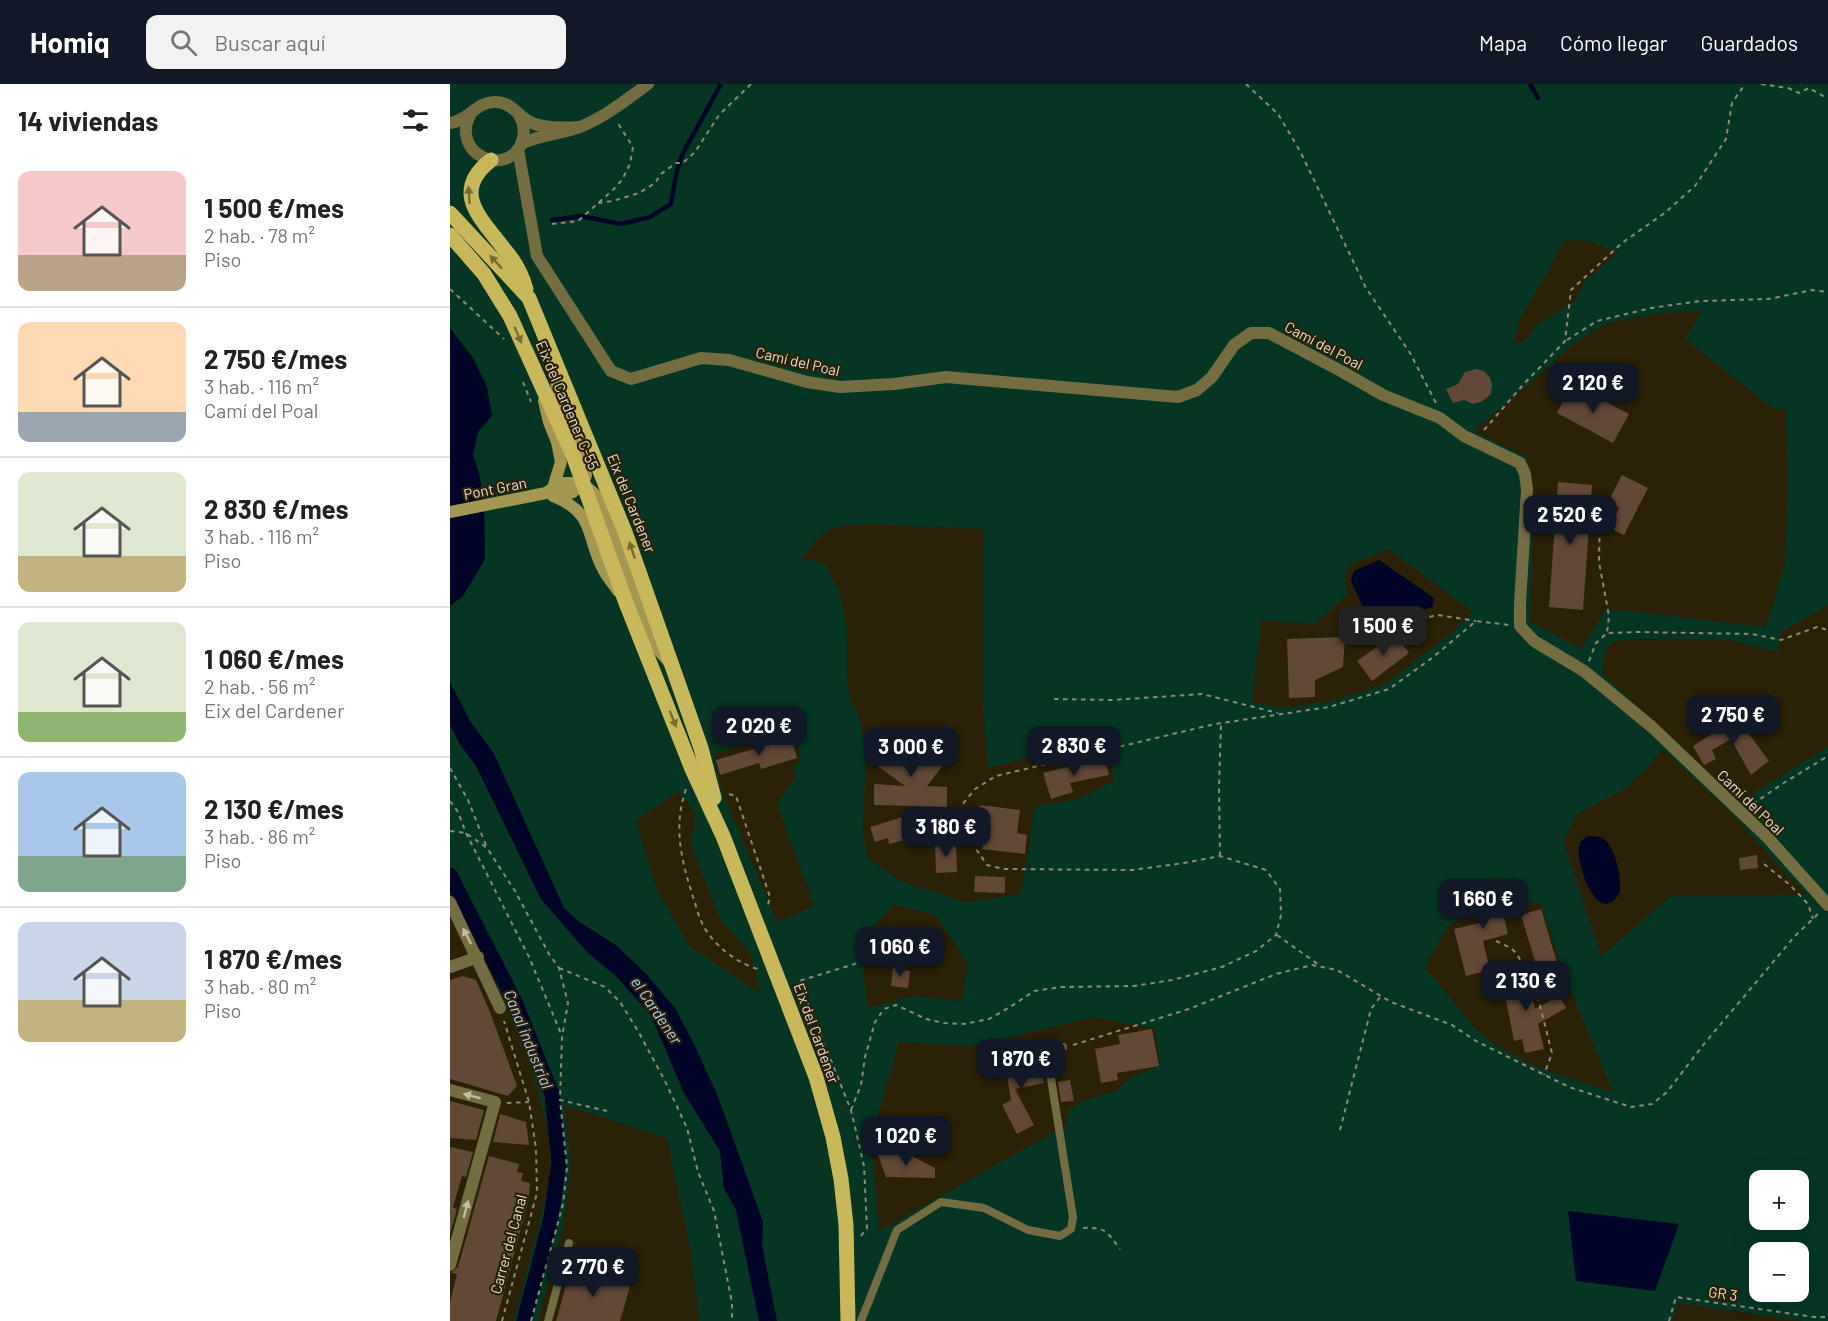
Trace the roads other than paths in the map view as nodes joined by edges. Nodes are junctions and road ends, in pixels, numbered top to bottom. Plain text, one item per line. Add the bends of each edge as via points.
1 (648, 84) edge
2 (470, 115) junction
3 (519, 115) junction
4 (450, 123) edge
5 (579, 127) junction
6 (450, 130) edge
7 (465, 136) junction
8 (519, 147) junction
9 (496, 160) junction
10 (525, 187) junction
11 (450, 213) edge
12 (450, 235) edge
13 (529, 298) junction
14 (550, 350) junction
15 (541, 385) junction
16 (582, 483) junction
17 (548, 494) junction
18 (450, 512) edge
19 (626, 603) junction
20 (671, 665) junction
21 (723, 836) junction
22 (450, 902) edge
23 (1828, 905) edge
24 (478, 957) junction
25 (450, 967) edge
26 (500, 1008) road end
27 (1063, 1047) road end
28 (450, 1090) edge
29 (569, 1243) dead end
30 (450, 1265) edge
31 (548, 1321) edge
32 (848, 1321) edge
33 (861, 1321) edge

1 - 5 street via 610,112
2 - 3 street via 482,104 494,102 508,105
2 - 4 street
2 - 7 street
3 - 5 street via 530,122
3 - 8 street via 524,132
5 - 8 street via 536,136
6 - 7 street
7 - 9 street via 474,152
8 - 9 street via 511,155
8 - 10 street, Camí del Poal
9 - 10 street
13 -> 9 main road via 524,279 506,250 470,208 469,181 478,168
10 - 23 street, Camí del Poal via 537,256 611,371 631,379 701,358 729,360 840,387 946,377 1178,397 1197,390 1212,377 1242,339 1251,333 1269,333 1383,396 1440,418 1464,436 1520,463 1525,474 1520,626 1534,641 1584,671 1652,726 1768,838
13 -> 11 main road, Eix del Cardener
12 -> 15 main road, Eix del Cardener C-55 via 495,289
13 - 14 main road, Eix del Cardener
14 - 16 street via 557,387 582,450 586,476
20 -> 14 main road, Eix del Cardener via 625,532
15 - 16 main road, Eix del Cardener C-55
15 - 17 street via 561,462
16 - 17 street, Pont Gran via 573,492
16 - 19 main road, Eix del Cardener C-55
16 - 20 street via 596,495 645,624 655,646
17 - 18 street, Pont Gran
17 - 19 street via 573,506 586,520 604,571
19 -> 21 main road, Eix del Cardener
20 - 21 main road, Eix del Cardener via 701,748
21 - 32 main road, Eix del Cardener via 816,1077 833,1137 848,1252
24 -> 22 street
24 - 25 street
24 - 26 street
27 - 33 lane via 1053,1049 1048,1060 1071,1229 1060,1236 1028,1230 984,1208 941,1202 897,1230
30 -> 28 street via 495,1102
29 - 31 lane

